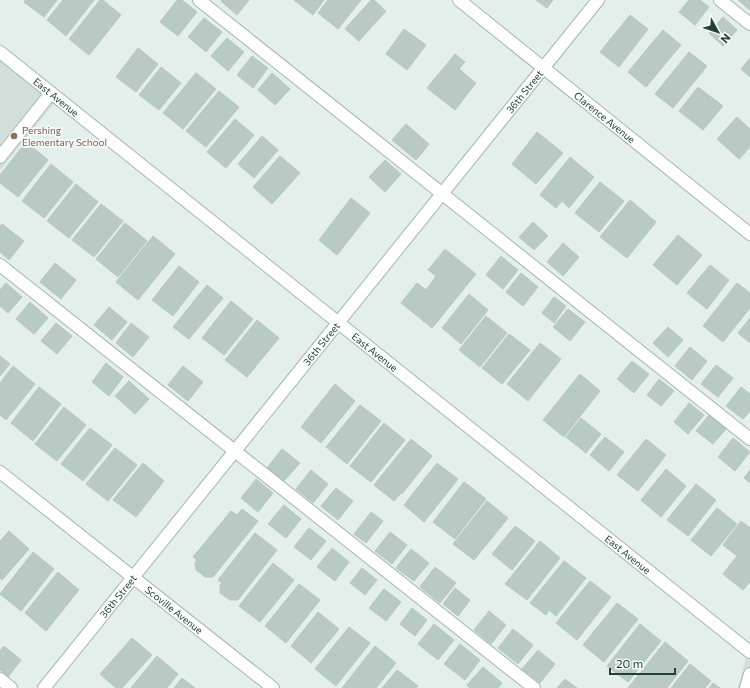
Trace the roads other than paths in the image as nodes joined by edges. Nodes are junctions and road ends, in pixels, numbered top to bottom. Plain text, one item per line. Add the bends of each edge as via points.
1 (199, 0) edge
2 (459, 0) edge
3 (598, 0) edge
4 (720, 0) edge
5 (750, 24) edge
6 (0, 52) edge
7 (544, 68) junction
8 (51, 93) junction
9 (0, 157) edge
10 (442, 193) junction
11 (750, 234) edge
12 (0, 265) edge
13 (338, 323) junction
14 (750, 438) edge
15 (235, 451) junction
16 (0, 472) edge
17 (134, 577) junction
18 (750, 652) edge
19 (750, 674) edge
20 (0, 679) edge
21 (11, 688) edge
22 (44, 688) edge
23 (273, 688) edge
24 (534, 688) edge
25 (746, 688) edge

1 - 10 street
2 - 7 street, Clarence Avenue
3 - 7 street, 36th Street
4 - 5 street
6 - 8 street, East Avenue
7 - 10 street, 36th Street
7 - 11 street, Clarence Avenue
8 - 9 street
8 - 13 street, East Avenue
10 - 13 street, 36th Street
10 - 14 street
12 - 15 street
13 - 15 street, 36th Street
13 - 18 street, East Avenue
15 - 17 street, 36th Street
15 - 24 street
16 - 17 street, Scoville Avenue
17 - 22 street, 36th Street
17 - 23 street, Scoville Avenue
19 - 25 street
20 - 21 street

